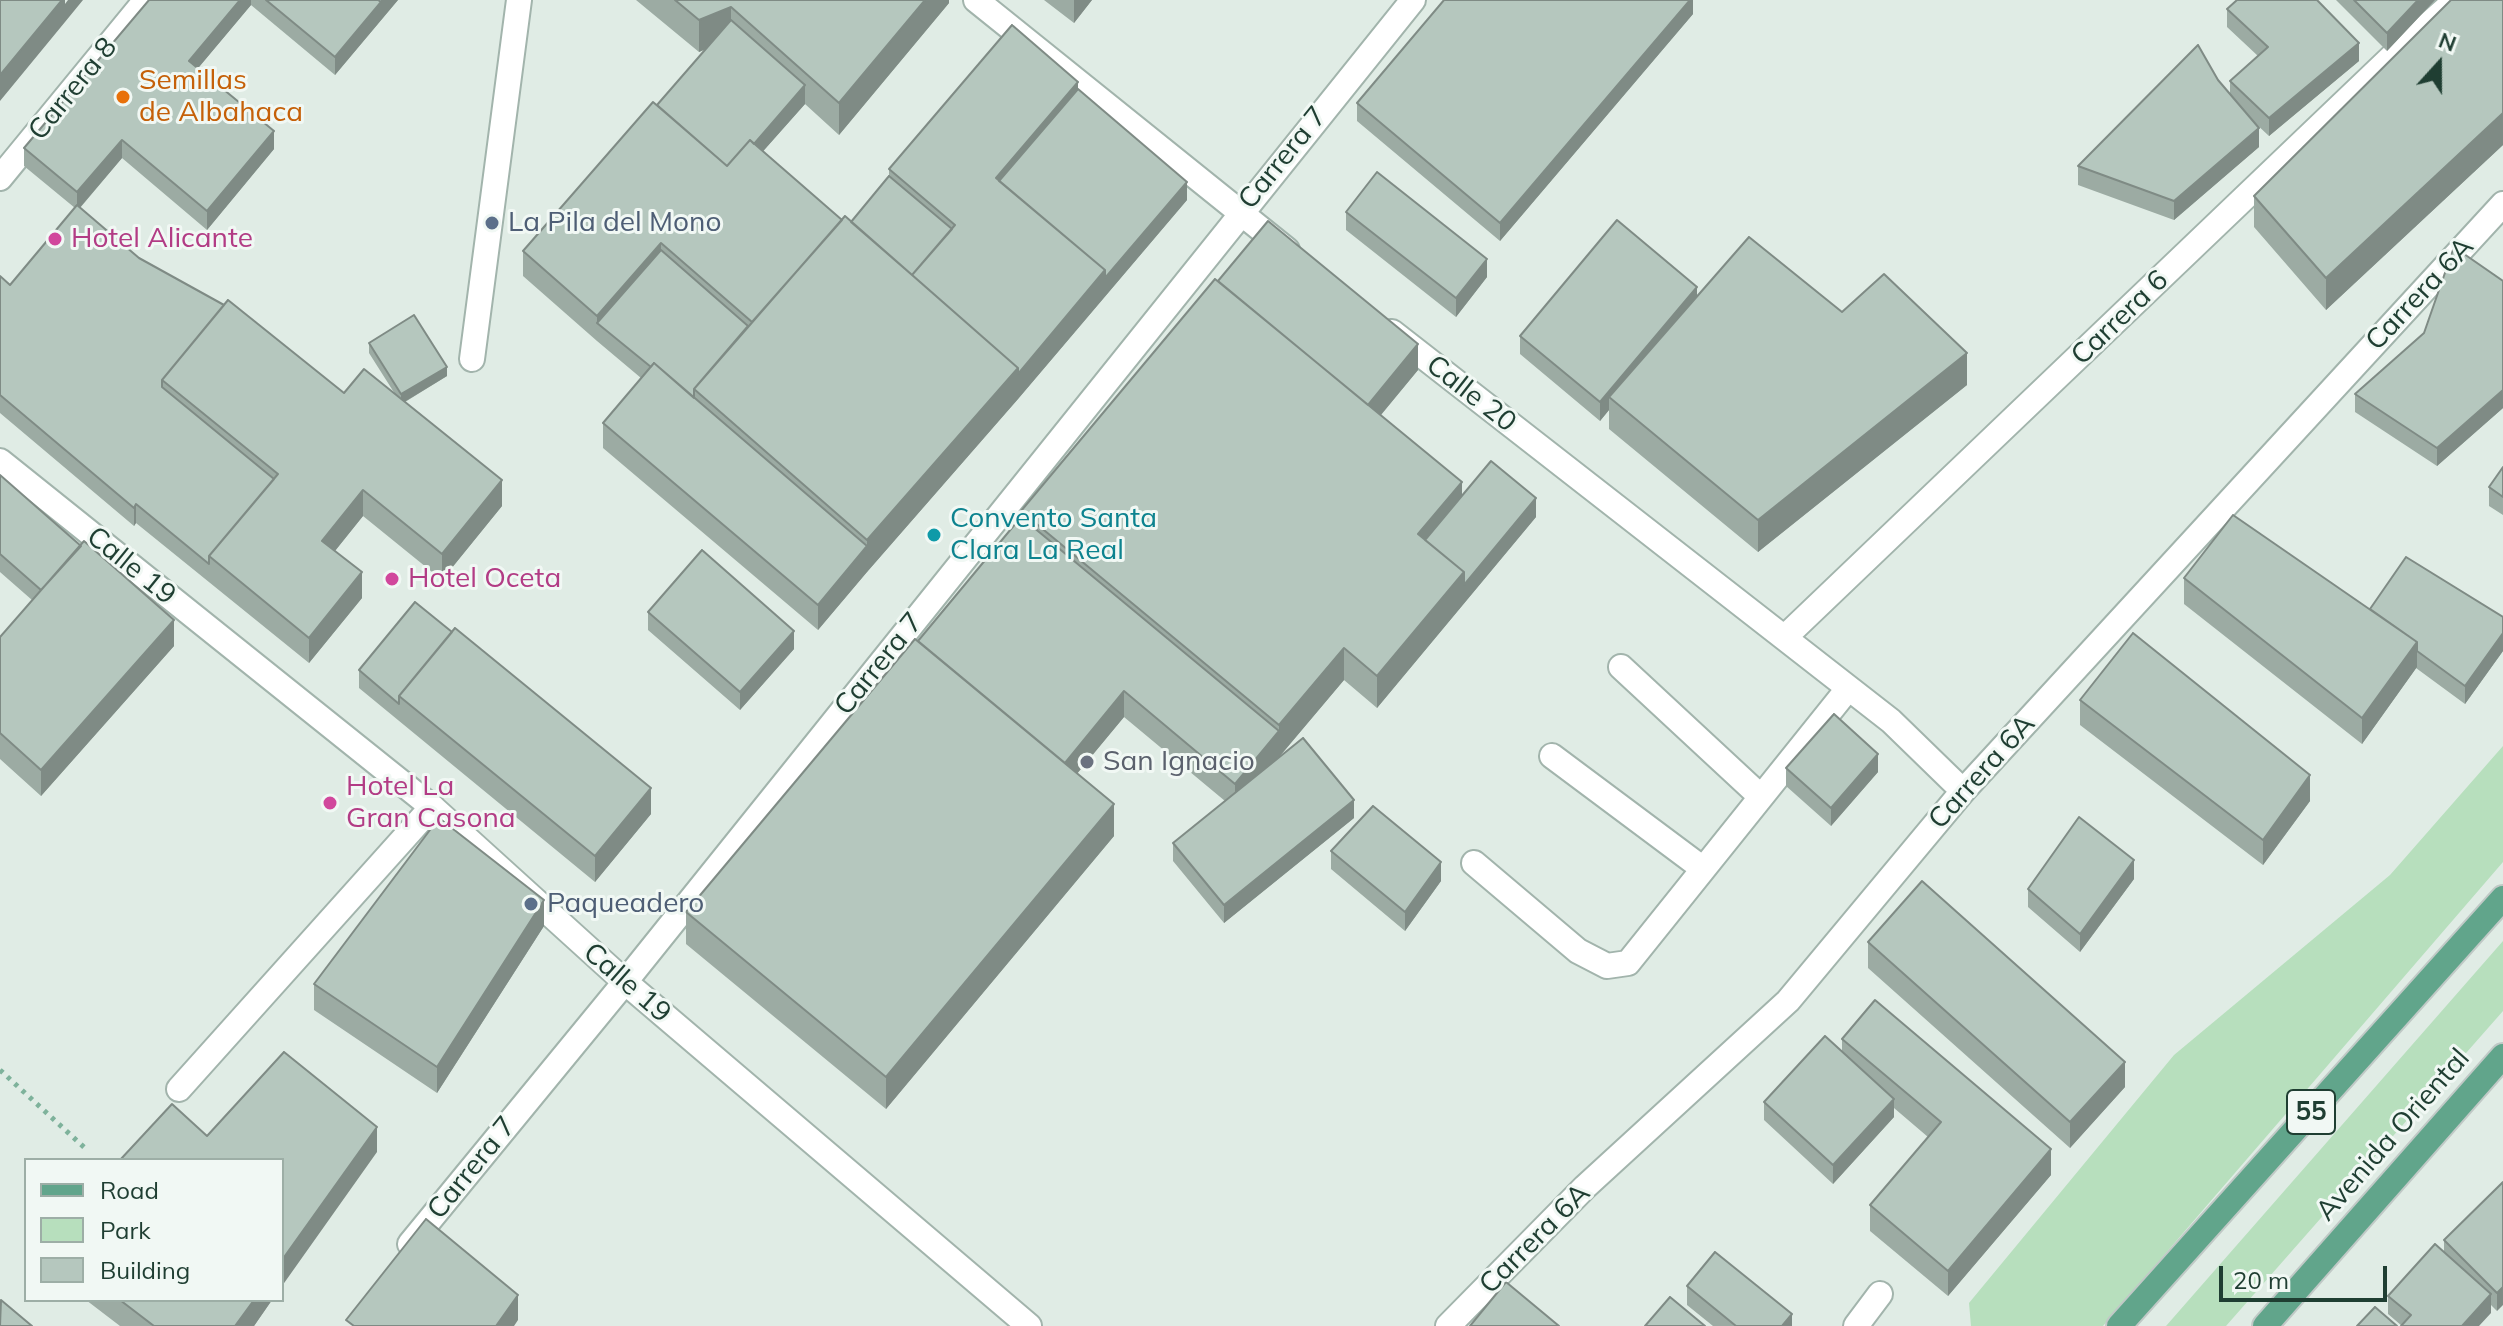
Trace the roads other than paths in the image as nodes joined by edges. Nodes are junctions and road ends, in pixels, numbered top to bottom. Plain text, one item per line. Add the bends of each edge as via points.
1 (146, 0) edge
2 (519, 0) edge
3 (976, 0) edge
4 (1413, 0) edge
5 (2456, 0) edge
6 (0, 178) edge
7 (2503, 204) edge
8 (1238, 213) junction
9 (1301, 261) edge
10 (1375, 319) edge
11 (472, 359) dead end
12 (0, 461) edge
13 (1785, 637) junction
14 (1621, 667) dead end
15 (1847, 690) junction
16 (1552, 756) dead end
17 (1963, 791) junction
18 (1760, 796) junction
19 (432, 807) junction
20 (1474, 863) dead end
21 (1702, 868) junction
22 (2503, 898) edge
23 (625, 982) junction
24 (2503, 1056) edge
25 (179, 1089) dead end
26 (393, 1265) edge
27 (1880, 1294) dead end
28 (1029, 1326) edge
29 (1448, 1326) edge
30 (1856, 1326) edge
31 (2119, 1326) edge
32 (2265, 1326) edge

1 - 6 street, Carrera 8
2 - 11 street
3 - 8 street
4 - 8 street, Carrera 7
5 - 13 street, Carrera 6
7 - 17 street, Carrera 6A
8 - 9 street
8 - 23 street, Carrera 7
10 - 13 street, Calle 20
12 - 19 street, Calle 19
13 - 15 street, Calle 20
14 - 18 street
15 - 17 street, Calle 20 via 1891,721
15 - 18 street
16 - 21 street
17 - 29 street, Carrera 6A via 1788,1001 1585,1187
18 - 21 street
19 - 23 street, Calle 19
19 - 25 street
20 - 21 street via 1578,951 1607,966 1637,956
22 - 31 main road, 55
23 - 26 street, Carrera 7
23 - 28 street, Calle 19
24 - 32 main road, Avenida Oriental
27 - 30 street

